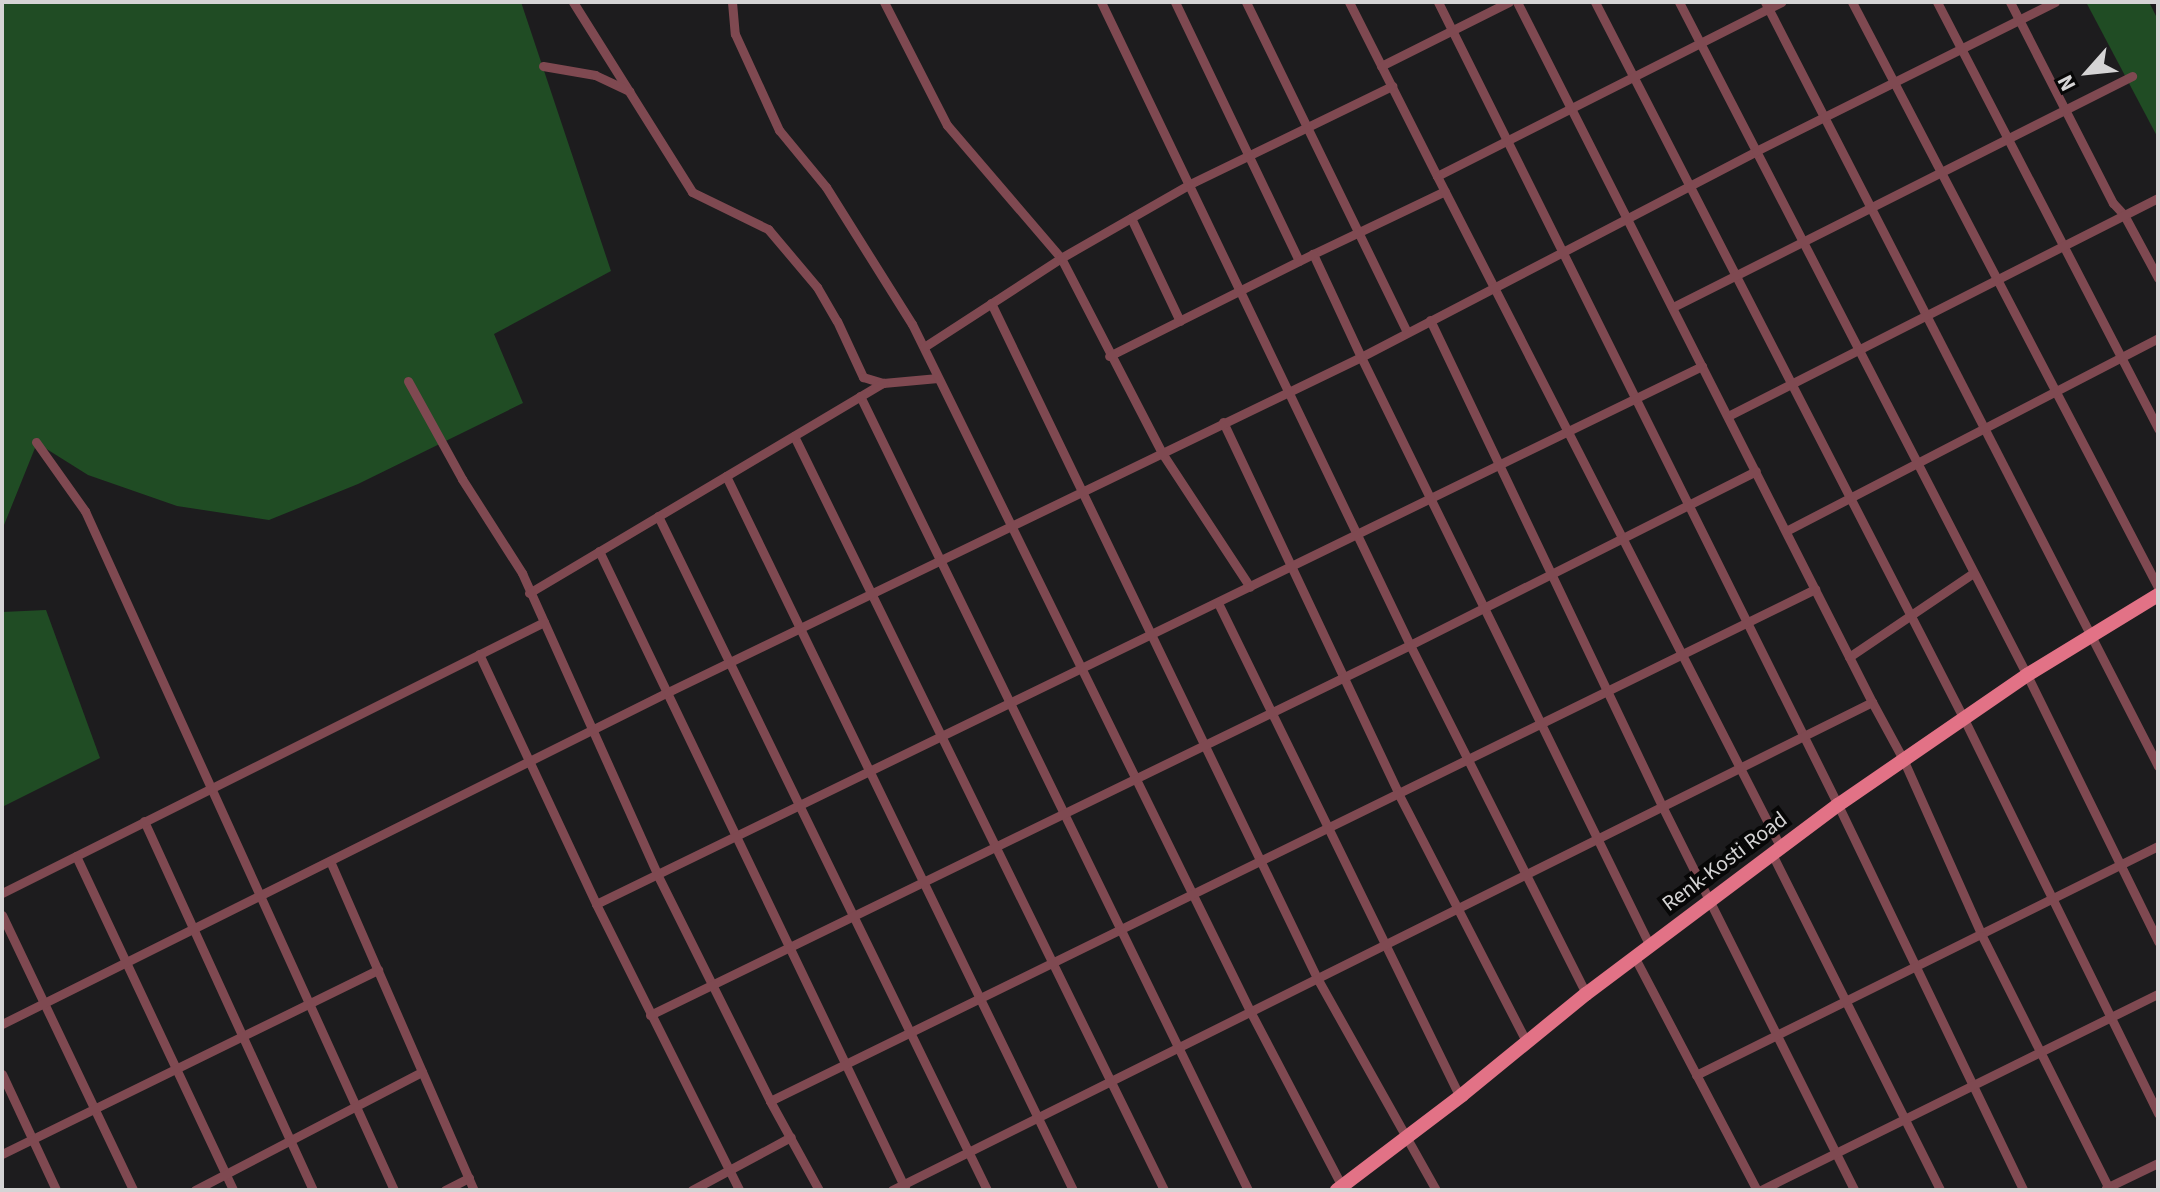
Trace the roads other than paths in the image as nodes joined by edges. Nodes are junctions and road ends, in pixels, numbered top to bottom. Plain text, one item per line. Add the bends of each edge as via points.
1 (573, 2) edge
2 (732, 2) edge
3 (884, 2) edge
4 (1101, 2) edge
5 (1175, 2) edge
6 (1246, 2) edge
7 (1349, 2) edge
8 (1438, 2) edge
9 (1509, 2) edge
10 (1517, 2) edge
11 (1595, 2) edge
12 (1679, 2) edge
13 (1782, 2) edge
14 (1852, 2) edge
15 (1937, 2) edge
16 (2010, 2) edge
17 (2055, 2) edge
18 (1767, 5) edge
19 (2019, 20) junction
20 (1452, 30) junction
21 (1701, 44) junction
22 (1962, 48) junction
23 (543, 66) dead end
24 (1381, 66) junction
25 (2132, 76) dead end
26 (1633, 78) junction
27 (1894, 82) junction
28 (1392, 86) junction
29 (630, 91) junction
30 (2066, 108) junction
31 (1571, 109) junction
32 (1824, 117) junction
33 (1306, 127) junction
34 (2007, 138) junction
35 (1508, 140) junction
36 (1756, 151) junction
37 (1248, 155) junction
38 (1940, 171) junction
39 (1437, 176) junction
40 (1190, 184) junction
41 (1689, 186) junction
42 (1445, 191) junction
43 (2158, 198) edge
44 (1870, 206) junction
45 (2124, 215) junction
46 (1628, 217) junction
47 (1131, 218) junction
48 (1358, 232) junction
49 (1802, 241) junction
50 (2063, 246) junction
51 (1563, 251) junction
52 (1313, 254) junction
53 (1061, 258) junction
54 (1299, 261) junction
55 (1735, 275) junction
56 (2158, 278) edge
57 (1996, 280) junction
58 (1493, 286) junction
59 (1241, 290) junction
60 (991, 303) junction
61 (1673, 307) junction
62 (1927, 316) junction
63 (1430, 320) junction
64 (1180, 321) junction
65 (1407, 332) junction
66 (2158, 338) edge
67 (924, 347) junction
68 (1858, 351) junction
69 (1109, 356) junction
70 (1361, 357) junction
71 (2121, 357) junction
72 (1702, 366) junction
73 (938, 378) junction
74 (408, 381) dead end
75 (883, 383) junction
76 (1792, 384) junction
77 (1289, 391) junction
78 (2054, 392) junction
79 (860, 396) junction
80 (1637, 399) junction
81 (1728, 416) junction
82 (1223, 422) junction
83 (1984, 428) junction
84 (2158, 429) edge
85 (1568, 434) junction
86 (794, 436) junction
87 (36, 442) dead end
88 (1162, 453) junction
89 (1916, 464) junction
90 (1500, 467) junction
91 (1756, 471) junction
92 (726, 476) junction
93 (1082, 492) junction
94 (1850, 498) junction
95 (1431, 500) junction
96 (1690, 504) junction
97 (658, 516) junction
98 (1011, 526) junction
99 (1786, 531) junction
100 (1357, 535) junction
101 (1621, 539) junction
102 (599, 551) junction
103 (940, 560) junction
104 (1291, 567) junction
105 (1973, 573) junction
106 (1551, 574) junction
107 (1250, 587) junction
108 (2158, 587) edge
109 (1815, 589) junction
110 (529, 593) junction
111 (873, 593) junction
112 (2158, 595) edge
113 (1218, 603) junction
114 (1483, 608) junction
115 (1911, 615) junction
116 (544, 622) junction
117 (1747, 622) junction
118 (800, 628) junction
119 (2092, 633) junction
120 (1150, 636) junction
121 (1410, 645) junction
122 (479, 654) junction
123 (1680, 655) junction
124 (1849, 657) junction
125 (728, 663) junction
126 (1081, 670) junction
127 (2027, 675) junction
128 (1343, 677) junction
129 (1607, 690) junction
130 (668, 692) junction
131 (1872, 702) junction
132 (1011, 704) junction
133 (1271, 712) junction
134 (1963, 717) junction
135 (1539, 723) junction
136 (591, 731) junction
137 (943, 737) junction
138 (1803, 737) junction
139 (1203, 745) junction
140 (1467, 759) junction
141 (1903, 759) junction
142 (529, 762) junction
143 (2158, 766) edge
144 (1738, 769) junction
145 (870, 773) junction
146 (1134, 779) junction
147 (211, 787) junction
148 (1398, 793) junction
149 (1838, 805) junction
150 (1662, 806) junction
151 (799, 807) junction
152 (1064, 813) junction
153 (144, 821) junction
154 (1327, 828) junction
155 (737, 837) junction
156 (1595, 839) junction
157 (2158, 846) edge
158 (996, 847) junction
159 (1777, 851) junction
160 (76, 856) junction
161 (1260, 860) junction
162 (330, 861) junction
163 (2120, 865) junction
164 (1524, 875) junction
165 (658, 876) junction
166 (923, 881) junction
167 (2, 893) edge
168 (260, 894) junction
169 (1191, 894) junction
170 (2051, 899) junction
171 (1710, 902) junction
172 (596, 904) junction
173 (1456, 909) junction
174 (2, 915) edge
175 (852, 916) junction
176 (194, 928) junction
177 (1119, 930) junction
178 (1982, 936) junction
179 (2158, 941) edge
180 (1384, 944) junction
181 (1650, 946) junction
182 (788, 947) junction
183 (1635, 958) junction
184 (126, 963) junction
185 (1052, 963) junction
186 (1915, 968) junction
187 (378, 970) junction
188 (1317, 978) junction
189 (712, 984) junction
190 (1586, 994) junction
191 (2158, 994) edge
192 (980, 998) junction
193 (1847, 1002) junction
194 (310, 1003) junction
195 (44, 1004) junction
196 (1250, 1011) junction
197 (650, 1015) junction
198 (2109, 1019) junction
199 (2, 1024) edge
200 (912, 1031) junction
201 (243, 1036) junction
202 (1776, 1037) junction
203 (1526, 1041) junction
204 (1177, 1047) junction
205 (2040, 1053) junction
206 (844, 1065) junction
207 (176, 1070) junction
208 (422, 1072) junction
209 (2, 1074) edge
210 (1696, 1075) junction
211 (1109, 1081) junction
212 (1973, 1086) junction
213 (1460, 1097) junction
214 (770, 1101) junction
215 (356, 1104) junction
216 (95, 1110) junction
217 (2158, 1114) edge
218 (1038, 1117) junction
219 (1905, 1119) junction
220 (791, 1137) junction
221 (1407, 1137) junction
222 (32, 1139) junction
223 (291, 1142) junction
224 (968, 1151) junction
225 (1836, 1153) junction
226 (2, 1154) edge
227 (2158, 1163) edge
228 (728, 1171) junction
229 (225, 1175) junction
230 (469, 1178) junction
231 (904, 1187) edge
232 (1340, 1188) edge
233 (2107, 1189) edge
234 (56, 1190) edge
235 (133, 1190) edge
236 (195, 1190) edge
237 (233, 1190) edge
238 (313, 1190) edge
239 (394, 1190) edge
240 (445, 1190) edge
241 (474, 1190) edge
242 (692, 1190) edge
243 (739, 1190) edge
244 (819, 1190) edge
245 (892, 1190) edge
246 (987, 1190) edge
247 (1073, 1190) edge
248 (1164, 1190) edge
249 (1248, 1190) edge
250 (1436, 1190) edge
251 (1759, 1190) edge
252 (1854, 1190) edge
253 (1940, 1190) edge
254 (2023, 1190) edge

1 - 29 street
2 - 67 street via 735,34 779,130 826,187
3 - 53 street via 947,125
4 - 40 street
5 - 37 street
6 - 33 street
7 - 24 street
8 - 20 street
9 - 20 street
10 - 31 street
11 - 26 street
12 - 21 street
13 - 18 street
14 - 27 street
15 - 22 street
16 - 19 street
17 - 19 street
18 - 21 street
18 - 32 street
19 - 22 street
19 - 30 street
20 - 24 street
20 - 35 street
21 - 26 street
21 - 36 street
22 - 27 street
22 - 34 street
23 - 29 street via 595,75
24 - 28 street
25 - 30 street
26 - 31 street
26 - 41 street
27 - 32 street
27 - 38 street
28 - 33 street
28 - 39 street
29 - 75 street via 692,192 768,229 817,287 863,377
30 - 34 street
30 - 45 street
31 - 35 street
31 - 46 street
32 - 36 street
32 - 44 street
33 - 37 street
33 - 48 street
34 - 38 street
34 - 50 street
35 - 39 street
35 - 51 street
36 - 41 street
36 - 49 street
37 - 40 street
37 - 54 street
38 - 44 street
38 - 57 street
39 - 42 street
40 - 47 street
40 - 59 street
41 - 46 street
41 - 55 street
42 - 48 street
42 - 58 street
43 - 45 street
44 - 49 street
44 - 62 street
45 - 50 street
45 - 56 street
46 - 51 street
46 - 61 street
47 - 53 street
47 - 64 street
48 - 52 street
48 - 65 street
49 - 55 street
49 - 68 street
50 - 57 street
50 - 71 street
51 - 58 street
51 - 80 street
52 - 54 street
52 - 70 street
53 - 60 street
53 - 69 street
54 - 59 street
55 - 61 street
55 - 76 street
57 - 62 street
57 - 78 street
58 - 63 street
58 - 85 street
59 - 64 street
59 - 77 street
60 - 67 street
60 - 93 street
61 - 72 street
62 - 68 street
62 - 83 street
63 - 65 street
63 - 90 street
64 - 69 street
65 - 70 street
66 - 71 street
67 - 73 street
68 - 76 street
68 - 89 street
69 - 88 street
70 - 77 street
70 - 95 street
71 - 78 street
71 - 84 street
72 - 80 street
72 - 81 street
73 - 75 street
73 - 98 street
74 - 110 street
75 - 79 street
76 - 81 street
76 - 94 street
77 - 82 street
77 - 100 street
78 - 83 street
78 - 108 street
79 - 86 street
79 - 103 street
80 - 85 street
80 - 96 street
81 - 91 street
82 - 88 street
82 - 104 street
83 - 89 street
83 - 119 street
85 - 90 street
85 - 101 street
86 - 92 street
86 - 111 street
87 - 147 street via 85,511
88 - 93 street
88 - 107 street
89 - 94 street
89 - 105 street
90 - 95 street
90 - 106 street
91 - 96 street
91 - 99 street
92 - 97 street
92 - 118 street
93 - 98 street
93 - 120 street
94 - 99 street
94 - 115 street
95 - 100 street
95 - 114 street
96 - 101 street
96 - 117 street
97 - 102 street
97 - 125 street
98 - 103 street
98 - 126 street
99 - 109 street
100 - 104 street
100 - 121 street
101 - 106 street
101 - 123 street
102 - 110 street
102 - 130 street
103 - 111 street
103 - 132 street
104 - 107 street
104 - 128 street
105 - 115 street
105 - 127 street
106 - 114 street
106 - 129 street
107 - 113 street
109 - 117 street
109 - 124 street
110 - 116 street
111 - 118 street
111 - 137 street
112 - 119 main road, Renk-Kosti Road
113 - 120 street
113 - 133 street
114 - 121 street
114 - 135 street
115 - 124 street
115 - 134 street
116 - 122 street
116 - 136 street
117 - 123 street
117 - 138 street
118 - 125 street
118 - 145 street
119 - 127 main road, Renk-Kosti Road
119 - 143 street
120 - 126 street
120 - 139 street
121 - 128 street
121 - 140 street
122 - 142 street
122 - 147 street
123 - 129 street
123 - 144 street
124 - 131 street
125 - 130 street
125 - 151 street
126 - 132 street
126 - 146 street
127 - 134 main road, Renk-Kosti Road
127 - 163 street
128 - 133 street
128 - 148 street
129 - 135 street
129 - 150 street
130 - 136 street
130 - 155 street
131 - 138 street
131 - 141 street
132 - 137 street
132 - 152 street
133 - 139 street
133 - 154 street
134 - 141 main road, Renk-Kosti Road
134 - 170 street
135 - 140 street
135 - 156 street
136 - 142 street
136 - 165 street
137 - 145 street
137 - 158 street
138 - 144 street
138 - 149 street
139 - 146 street
139 - 161 street
140 - 148 street
140 - 164 street
141 - 149 main road, Renk-Kosti Road
141 - 178 street
142 - 162 street
142 - 172 street
144 - 150 street
144 - 159 street
145 - 151 street
145 - 166 street
146 - 152 street
146 - 169 street
147 - 153 street
147 - 168 street
148 - 154 street
148 - 173 street
149 - 159 main road, Renk-Kosti Road
149 - 186 street
150 - 156 street
150 - 171 street
151 - 155 street
151 - 175 street
152 - 158 street
152 - 177 street
153 - 160 street
153 - 176 street
154 - 161 street
154 - 180 street
155 - 165 street
155 - 182 street
156 - 164 street
156 - 181 street
157 - 163 street
158 - 166 street
158 - 185 street
159 - 171 main road, Renk-Kosti Road
159 - 193 street
160 - 167 street
160 - 184 street
161 - 169 street
161 - 188 street
162 - 168 street
162 - 187 street
163 - 170 street
163 - 179 street
164 - 173 street
164 - 190 street
165 - 172 street
165 - 189 street
166 - 175 street
166 - 192 street
168 - 176 street
168 - 194 street
169 - 177 street
169 - 196 street
170 - 178 street
170 - 198 street
171 - 181 main road, Renk-Kosti Road
171 - 202 street
172 - 197 street
173 - 180 street
173 - 203 street
174 - 195 street
175 - 182 street
175 - 200 street
176 - 184 street
176 - 201 street
177 - 185 street
177 - 204 street
178 - 186 street
178 - 205 street
180 - 188 street
180 - 213 street
181 - 183 main road, Renk-Kosti Road
182 - 189 street
182 - 206 street
183 - 190 main road, Renk-Kosti Road
183 - 210 street
184 - 195 street
184 - 207 street
185 - 192 street
185 - 211 street
186 - 193 street
186 - 212 street
187 - 194 street
187 - 208 street
188 - 196 street
188 - 221 street
189 - 197 street
189 - 214 street
190 - 203 main road, Renk-Kosti Road
191 - 198 street
192 - 200 street
192 - 218 street
193 - 202 street
193 - 219 street
194 - 201 street
194 - 215 street
195 - 199 street
195 - 216 street
196 - 204 street
196 - 232 street
197 - 228 street
198 - 205 street
198 - 217 street
200 - 206 street
200 - 224 street
201 - 207 street
201 - 223 street
202 - 210 street
202 - 225 street
203 - 213 main road, Renk-Kosti Road
204 - 211 street
204 - 249 street
205 - 212 street
205 - 233 street
206 - 214 street
206 - 231 street
207 - 216 street
207 - 229 street
208 - 215 street
208 - 230 street
209 - 222 street
210 - 251 street
211 - 218 street
211 - 248 street
212 - 219 street
212 - 254 street
213 - 221 main road, Renk-Kosti Road
214 - 220 street
215 - 223 street
215 - 239 street
216 - 222 street
216 - 235 street
218 - 224 street
218 - 247 street
219 - 225 street
219 - 253 street
220 - 228 street
220 - 244 street
221 - 232 main road, Renk-Kosti Road
221 - 250 street
222 - 226 street
222 - 234 street
223 - 229 street
223 - 238 street
224 - 231 street
224 - 246 street
225 - 251 street
225 - 252 street
227 - 233 street
228 - 242 street
228 - 243 street
229 - 236 street
229 - 237 street
230 - 240 street
230 - 241 street
231 - 245 street

